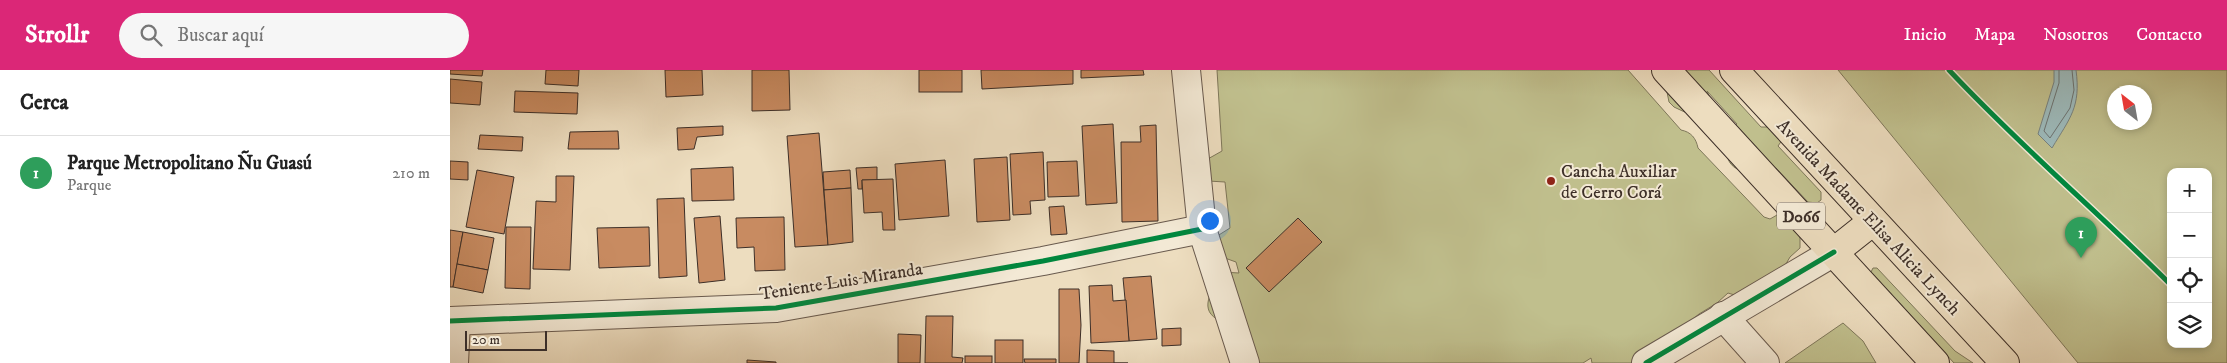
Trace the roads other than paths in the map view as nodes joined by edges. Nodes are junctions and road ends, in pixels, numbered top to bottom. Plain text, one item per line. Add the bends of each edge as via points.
1 (1186, 70) edge
2 (1666, 70) edge
3 (1734, 70) edge
4 (1866, 226) junction
5 (1202, 229) junction
6 (1834, 252) junction
7 (1722, 316) junction
8 (453, 321) edge
9 (454, 363) edge
10 (1245, 363) edge
11 (1646, 363) edge
12 (1765, 363) edge
13 (1935, 363) edge
14 (1984, 363) edge
15 (2005, 363) edge

1 - 5 street
2 - 6 highway, D066
3 - 4 highway, Avenida Madame Elisa Alicia Lynch / D066
4 - 6 highway
4 - 14 highway via 1978,362
4 - 15 highway, Avenida Madame Elisa Alicia Lynch / D066
5 - 8 street, Teniente Luis Miranda via 1043,262 776,308
5 - 10 street
6 - 7 street
6 - 13 highway, D066
7 - 11 street
7 - 12 street
8 - 9 street

